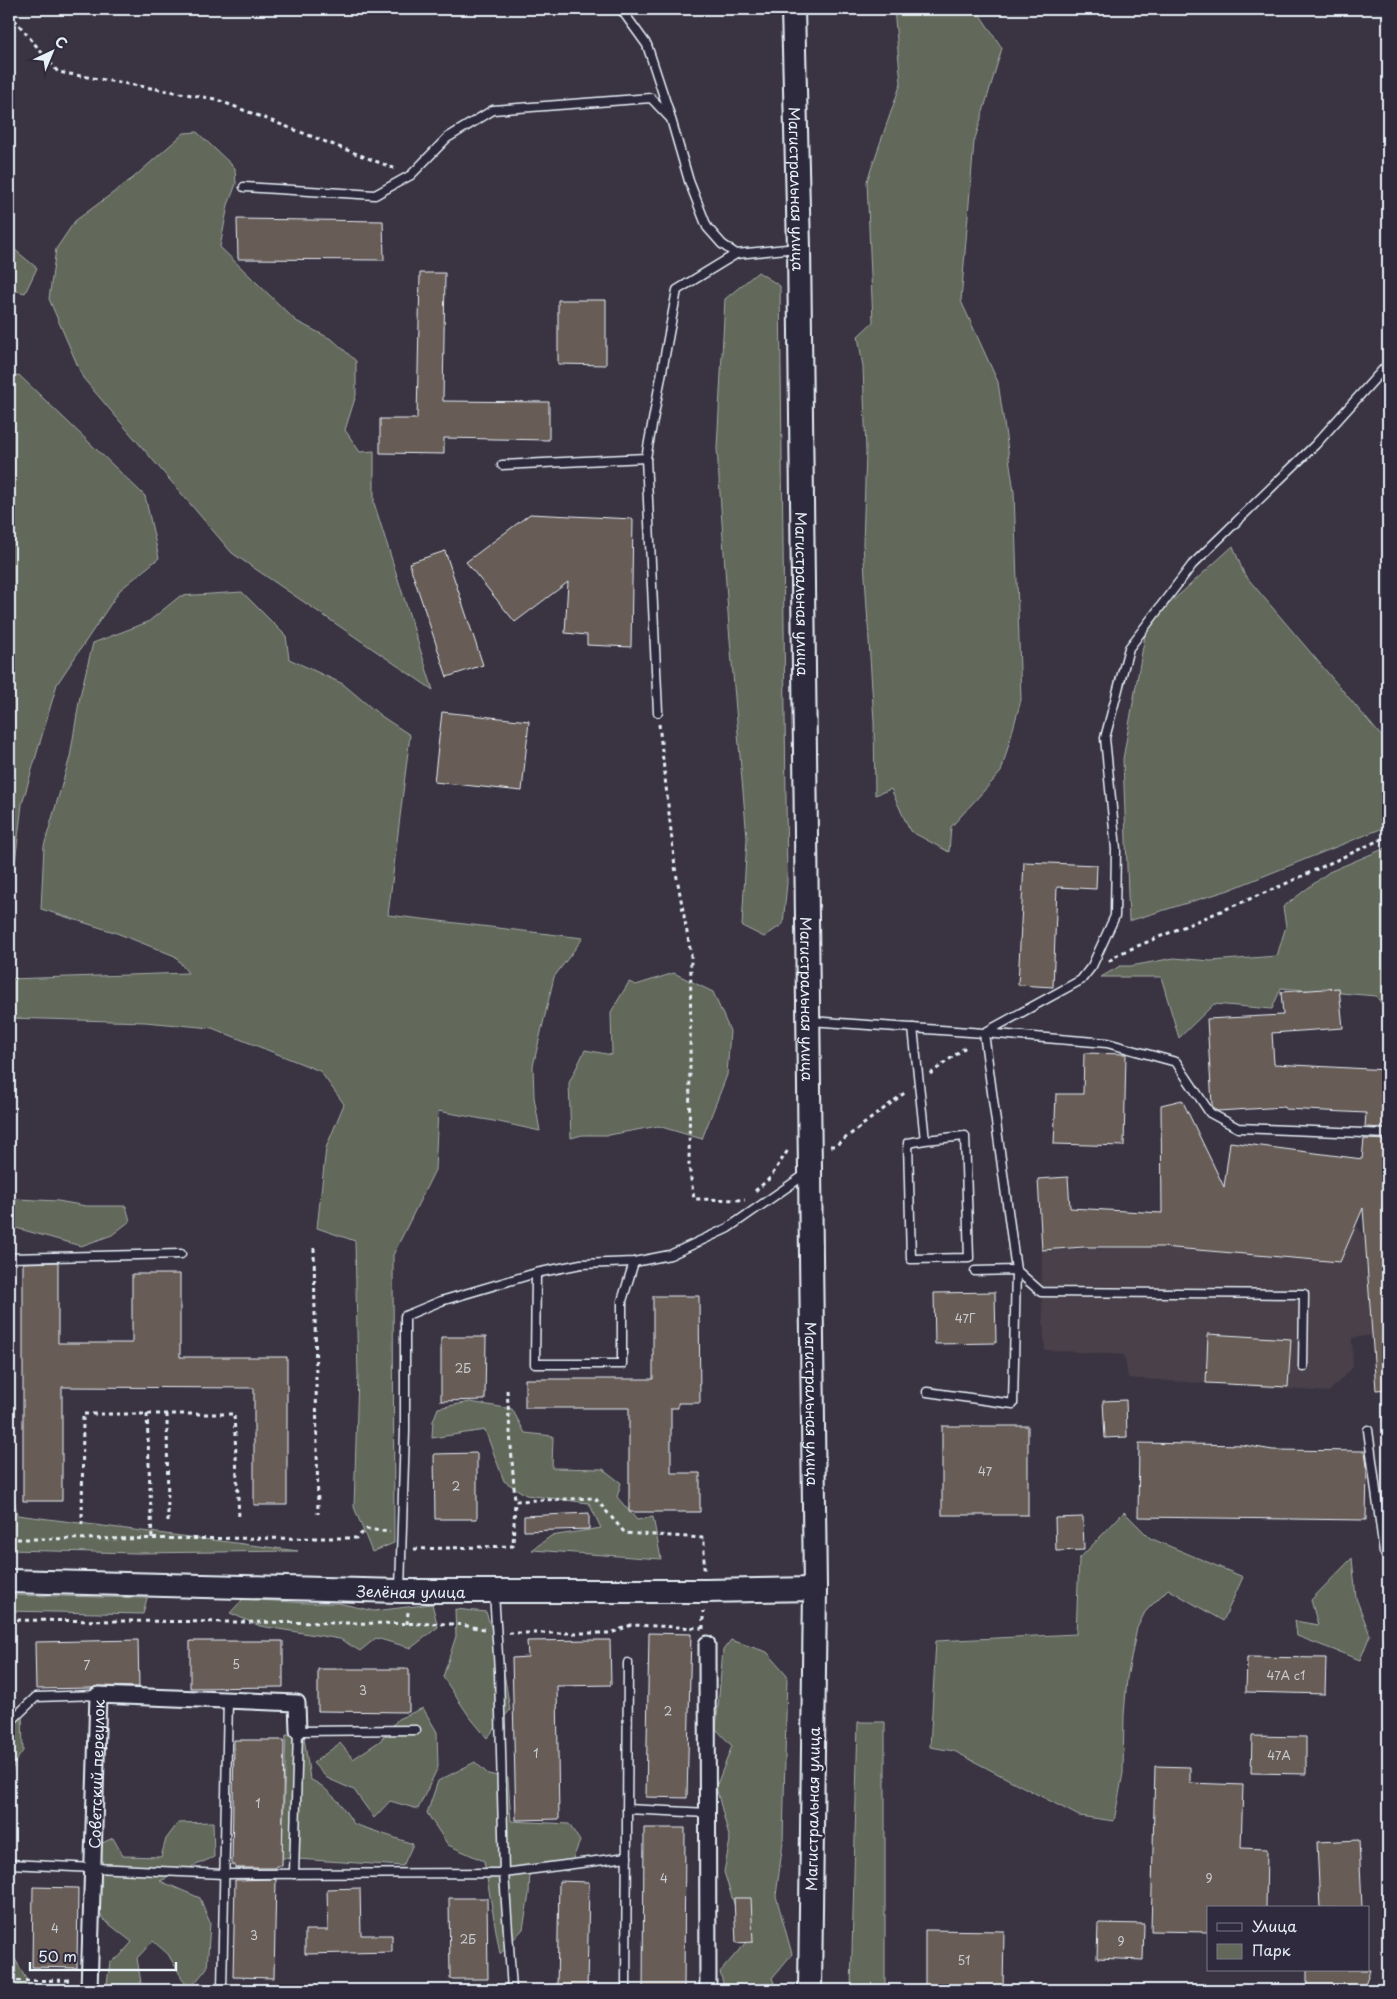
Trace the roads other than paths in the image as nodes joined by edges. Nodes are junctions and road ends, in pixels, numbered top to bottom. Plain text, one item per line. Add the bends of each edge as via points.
1 (621, 9) edge
2 (793, 9) edge
3 (671, 119) junction
4 (244, 187) dead end
5 (799, 248) junction
6 (736, 254) junction
7 (1388, 364) edge
8 (646, 458) junction
9 (502, 465) dead end
10 (658, 712) road end
11 (808, 1020) junction
12 (913, 1028) junction
13 (984, 1034) junction
14 (1388, 1134) edge
15 (925, 1140) junction
16 (810, 1172) junction
17 (181, 1254) dead end
18 (9, 1258) edge
19 (634, 1262) junction
20 (1016, 1270) junction
21 (975, 1271) dead end
22 (536, 1273) junction
23 (1303, 1366) dead end
24 (927, 1392) dead end
25 (1368, 1430) dead end
26 (1388, 1559) edge
27 (9, 1581) edge
28 (815, 1588) junction
29 (400, 1591) junction
30 (494, 1591) junction
31 (707, 1644) dead end
32 (628, 1663) dead end
33 (98, 1695) junction
34 (228, 1699) junction
35 (9, 1723) edge
36 (416, 1730) dead end
37 (298, 1731) junction
38 (627, 1809) junction
39 (708, 1813) junction
40 (627, 1858) junction
41 (9, 1864) edge
42 (93, 1868) junction
43 (504, 1873) junction
44 (224, 1874) junction
45 (294, 1874) junction
46 (90, 1985) edge
47 (222, 1990) edge
48 (512, 1990) edge
49 (626, 1990) edge
50 (708, 1990) edge
51 (810, 1990) edge

1 - 3 lane via 647,44
2 - 5 main road, Магистральная улица
3 - 4 lane via 651,98 494,110 447,138 412,175 375,194
3 - 6 lane via 689,181 707,227
5 - 6 lane
5 - 11 main road, Магистральная улица
6 - 8 lane via 676,290
7 - 13 lane via 1315,445 1192,565 1129,648 1104,738 1116,849 1115,916 1082,980
8 - 9 lane
8 - 10 lane
11 - 12 lane
11 - 16 main road, Магистральная улица
12 - 13 lane
12 - 15 lane
13 - 14 lane via 1107,1043 1176,1062 1210,1113 1238,1128
13 - 20 lane
15 - 15 lane via 964,1136 969,1258 911,1259 908,1143
16 - 19 lane via 728,1228 670,1254
16 - 28 main road, Магистральная улица
17 - 18 lane
19 - 22 lane via 581,1264
19 - 22 lane via 622,1301 622,1364 535,1364
20 - 21 lane
20 - 23 lane via 1041,1292 1304,1294
20 - 24 lane via 1013,1404
22 - 29 lane via 441,1301 405,1316 406,1431
25 - 26 lane via 1384,1552
27 - 29 main road, Зелёная улица
28 - 30 main road, Зелёная улица
28 - 51 main road, Магистральная улица
29 - 30 main road, Зелёная улица
30 - 43 lane
31 - 39 street
32 - 38 lane
33 - 34 street, Советский переулок
33 - 35 lane via 36,1697
33 - 42 street, Советский переулок
34 - 37 street, Советский переулок via 297,1703
34 - 44 lane
36 - 37 lane
37 - 45 lane
38 - 39 lane
38 - 40 lane
39 - 50 street
40 - 43 lane
40 - 49 lane
41 - 42 lane
42 - 44 lane
42 - 46 street, Советский переулок
43 - 45 lane
43 - 48 lane
44 - 45 lane
44 - 47 lane

